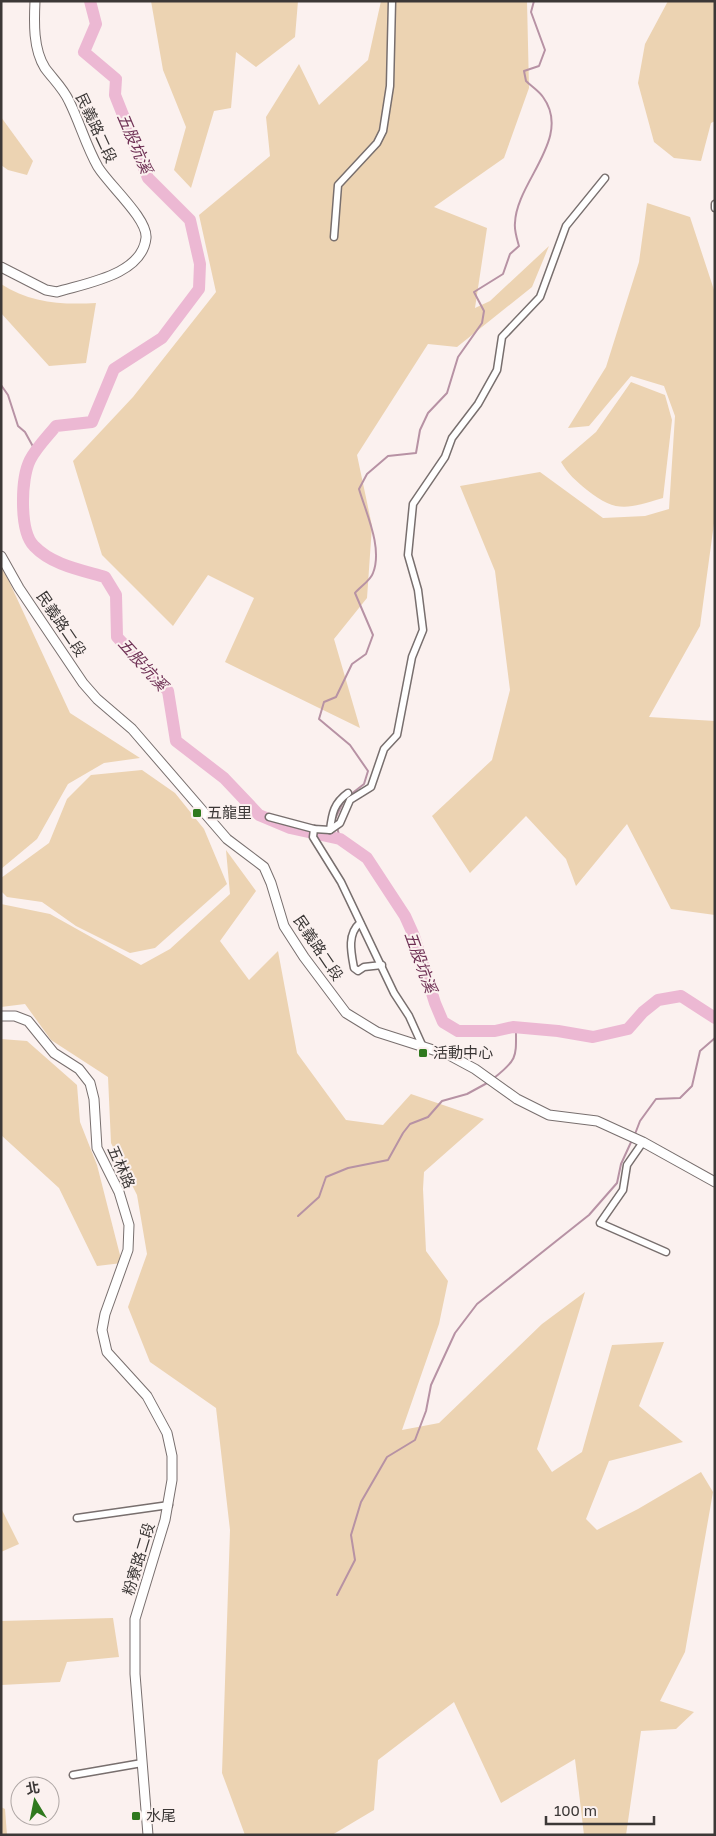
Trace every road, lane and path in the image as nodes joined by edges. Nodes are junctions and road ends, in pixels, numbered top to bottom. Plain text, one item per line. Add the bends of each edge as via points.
1 (35, 1) edge
2 (392, 1) edge
3 (606, 178) dead end
4 (715, 204) edge
5 (715, 208) edge
6 (334, 237) dead end
7 (1, 267) edge
8 (1, 556) edge
9 (348, 793) dead end
10 (269, 817) dead end
11 (314, 829) junction
12 (330, 830) junction
13 (360, 923) junction
14 (382, 965) junction
15 (1, 1016) edge
16 (423, 1047) junction
17 (636, 1139) junction
18 (715, 1182) edge
19 (666, 1252) dead end
20 (105, 1314) joint
21 (168, 1505) junction
22 (77, 1518) dead end
23 (142, 1763) junction
24 (73, 1776) dead end
25 (148, 1835) edge

1 - 7 main road, 民義路二段 via 34,24 44,67 62,88 98,168 144,225 146,239 138,256 125,270 57,292 46,290
2 - 6 street via 390,86 383,131 378,143 338,185
3 - 12 street via 566,226 540,298 502,337 497,370 478,404 452,438 446,457 413,504 408,555 418,590 423,630 412,657 401,723 397,735 384,749 371,787 350,800 340,824
4 - 5 street
8 - 16 main road, 民義路二段 via 83,683 132,729 227,839 264,867 284,926 346,1012 377,1032
9 - 12 street via 333,810
10 - 11 street
11 - 12 street
11 - 13 street via 314,837 341,882
13 - 14 street
13 - 14 street via 353,929 351,943 354,968 358,971
14 - 16 street
15 - 20 main road, 五林路 via 15,1016 28,1021 54,1053 79,1069 90,1083 97,1148 119,1192 128,1225 128,1250
16 - 17 main road, 民義路二段 via 449,1055 549,1115 597,1121
17 - 18 main road, 民義路二段
17 - 19 street via 622,1190 600,1223
20 - 21 main road, 粉寮路二段 via 102,1330 107,1352 147,1396 167,1433 172,1456
21 - 22 street
21 - 23 main road, 粉寮路二段 via 135,1619 135,1674
23 - 24 street
23 - 25 main road, 粉寮路二段

